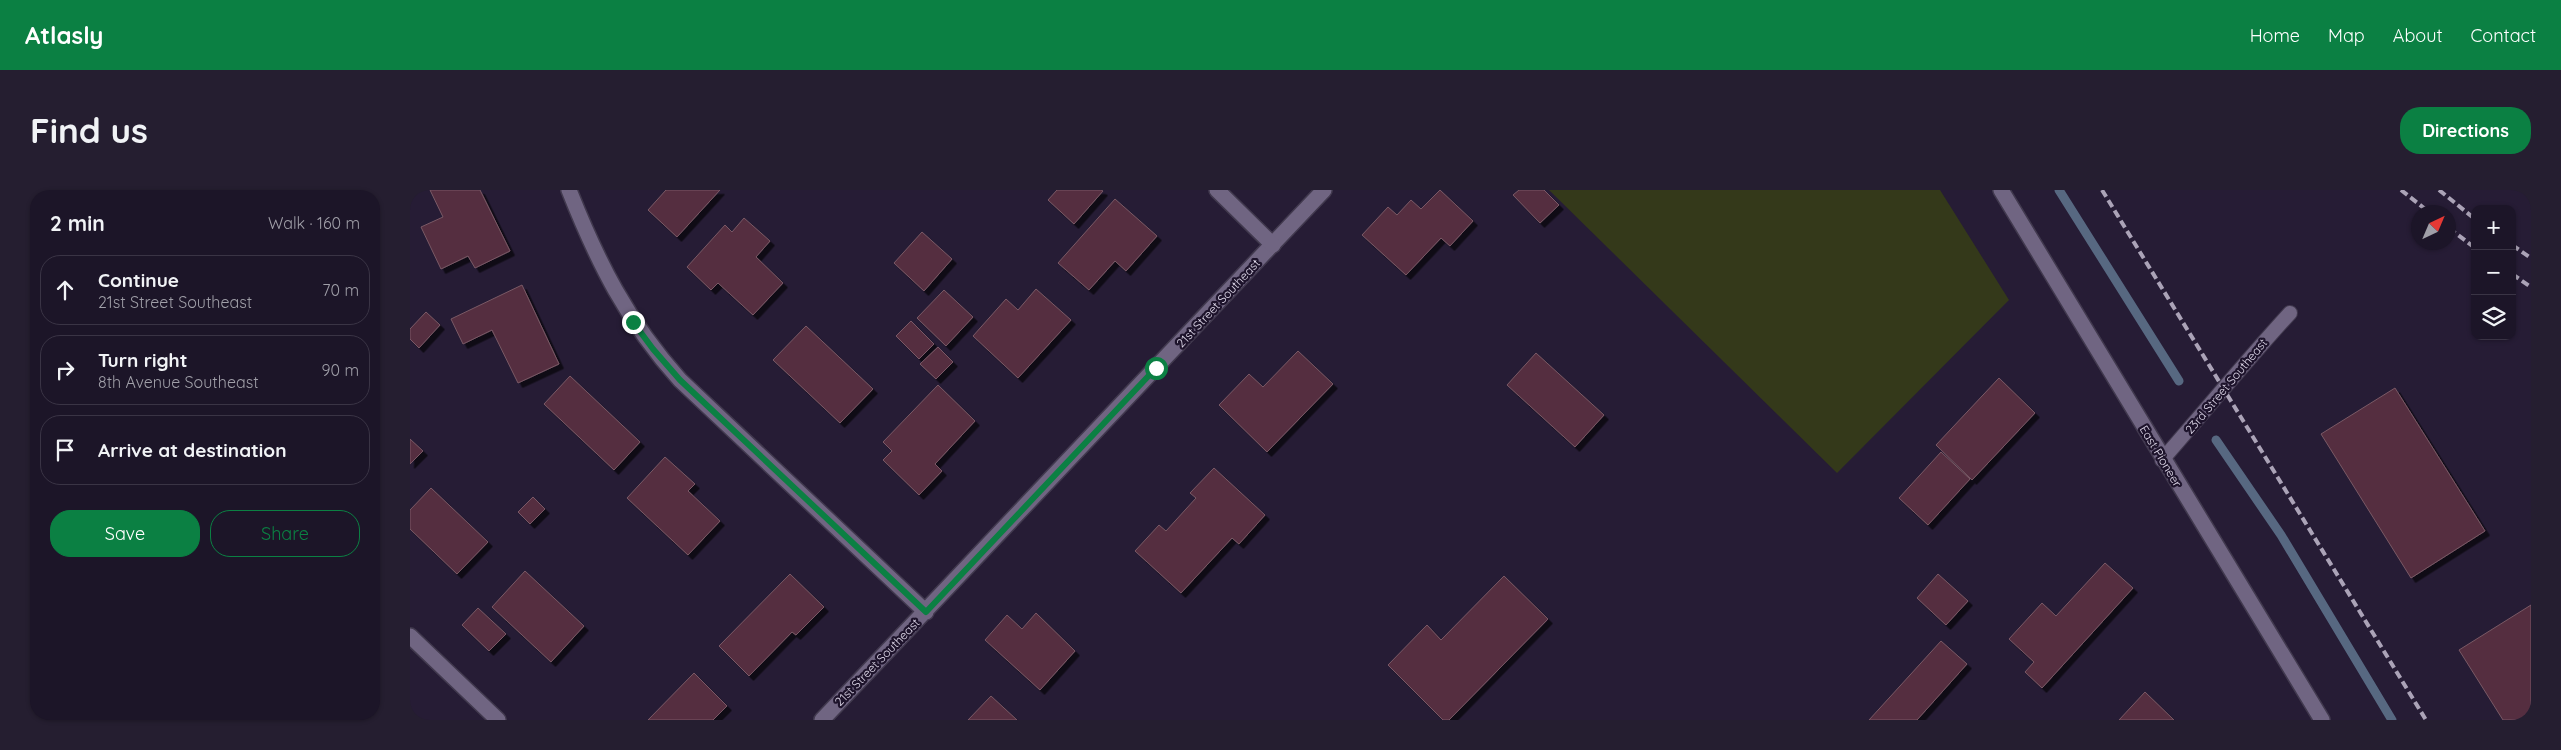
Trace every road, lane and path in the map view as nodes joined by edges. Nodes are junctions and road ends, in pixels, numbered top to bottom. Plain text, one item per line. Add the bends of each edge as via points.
1 (569, 190) edge
2 (1217, 190) edge
3 (1324, 190) edge
4 (2001, 190) edge
5 (1273, 245) junction
6 (2290, 313) dead end
7 (2162, 460) junction
8 (926, 612) junction
9 (410, 636) edge
10 (498, 720) edge
11 (822, 720) edge
12 (2322, 720) edge

1 - 8 street via 610,284 653,349 680,380
2 - 5 street
3 - 5 street, 21st Street Southeast
4 - 7 street, East Pioneer
5 - 8 street, 21st Street Southeast
6 - 7 lane, 23rd Street Southeast via 2223,386
7 - 12 street, East Pioneer
8 - 11 street, 21st Street Southeast
9 - 10 street

